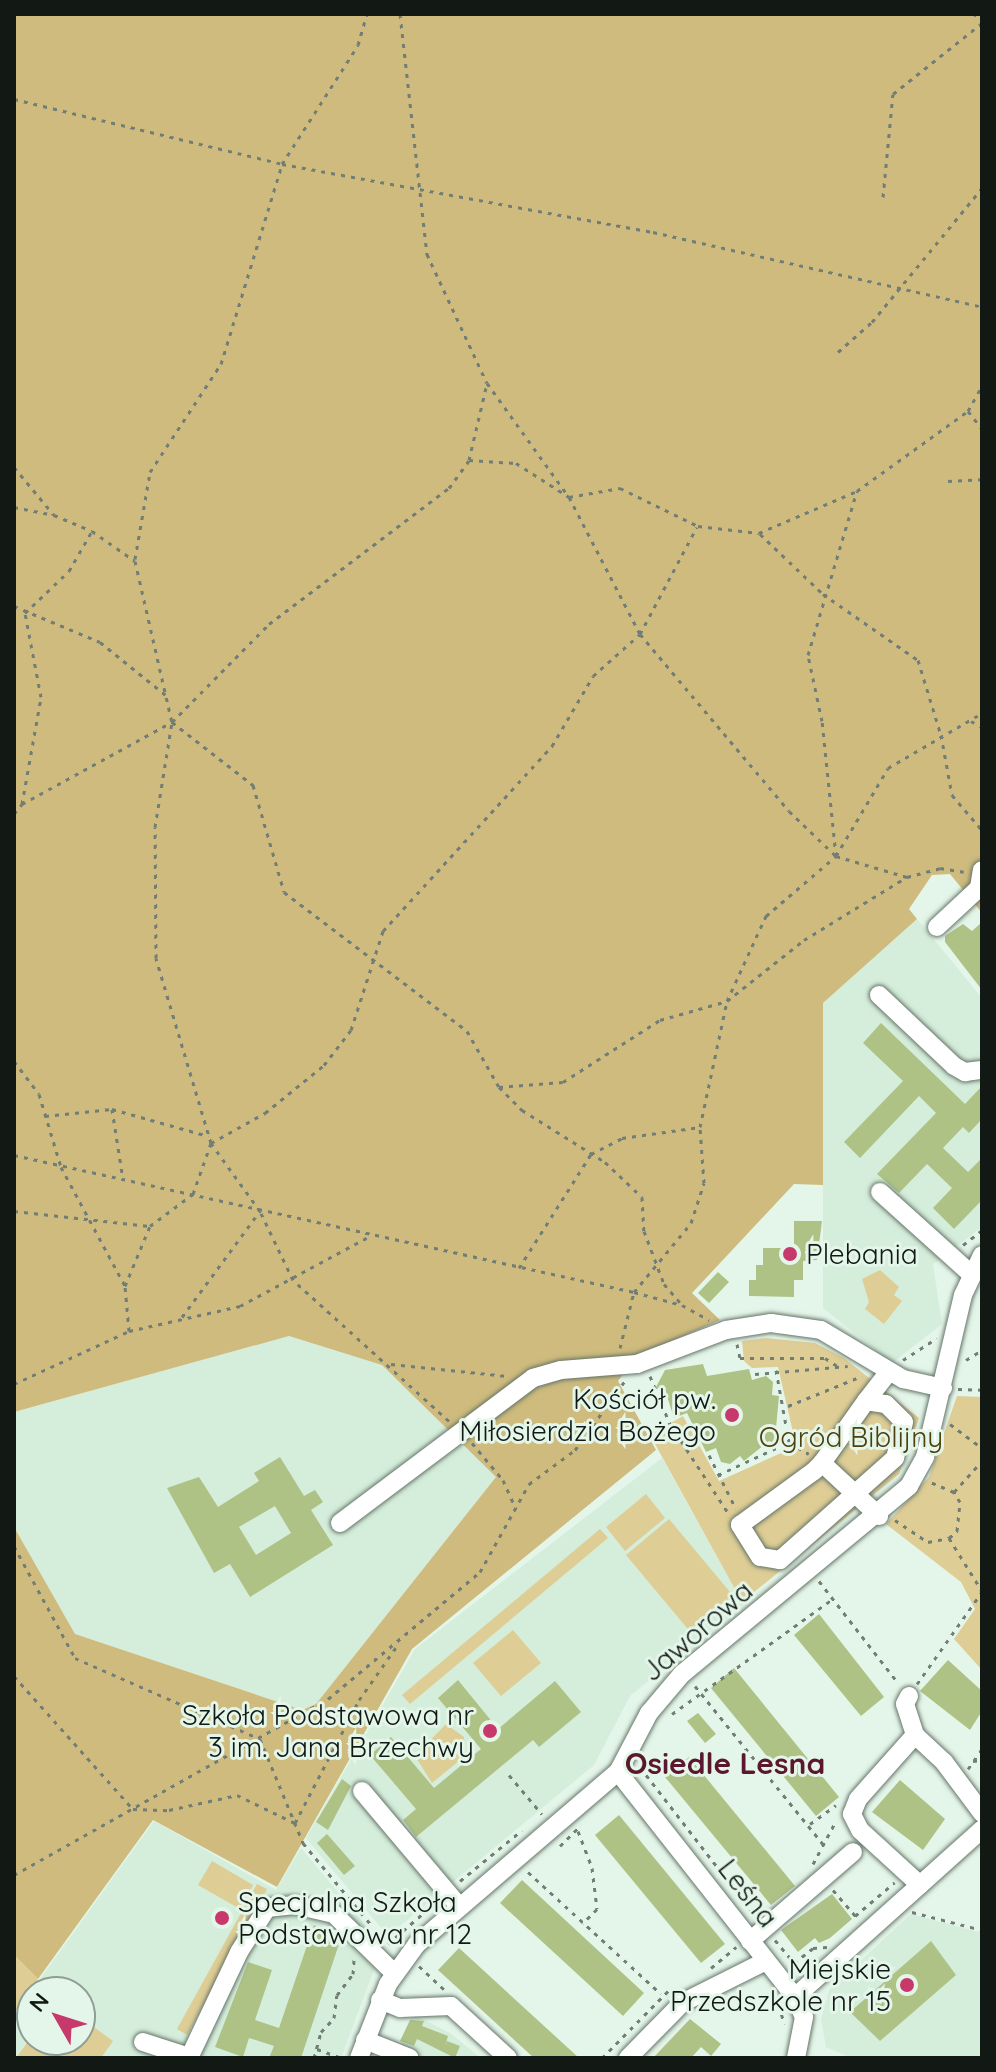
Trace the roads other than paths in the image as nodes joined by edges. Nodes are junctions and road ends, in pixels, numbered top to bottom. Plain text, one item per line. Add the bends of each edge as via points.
1 (980, 882) edge
2 (937, 927) dead end
3 (879, 995) dead end
4 (982, 1070) edge
5 (880, 1192) dead end
6 (982, 1255) edge
7 (970, 1273) junction
8 (886, 1376) junction
9 (951, 1388) junction
10 (866, 1401) junction
11 (818, 1460) junction
12 (860, 1494) junction
13 (885, 1520) junction
14 (340, 1523) dead end
15 (909, 1696) road end
16 (915, 1735) junction
17 (618, 1772) junction
18 (362, 1791) dead end
19 (982, 1813) edge
20 (982, 1829) edge
21 (853, 1852) dead end
22 (913, 1879) junction
23 (459, 1906) junction
24 (750, 1941) junction
25 (766, 1961) junction
26 (402, 1971) junction
27 (795, 1997) junction
28 (380, 2000) junction
29 (143, 2042) dead end
30 (362, 2049) edge
31 (189, 2058) edge
32 (410, 2058) edge
33 (508, 2058) edge
34 (628, 2058) edge
35 (796, 2058) edge

1 - 2 street
3 - 4 street via 954,1066 965,1072
5 - 7 street
6 - 7 street
7 - 9 street, Jaworowa
8 - 9 street
8 - 10 street
8 - 14 street via 821,1330 771,1323 629,1368 561,1370 533,1378
9 - 13 street, Jaworowa via 917,1473
10 - 11 street
10 - 12 street via 897,1413 905,1433 895,1458
11 - 12 street
11 - 12 street via 740,1525 760,1557 780,1560
12 - 13 street
13 - 17 street, Jaworowa via 682,1674 649,1713
15 - 16 street via 905,1704
16 - 19 street
16 - 22 street via 854,1797 854,1821
17 - 23 street, Jaworowa
17 - 24 street, Leśna
18 - 23 street
20 - 22 street
21 - 24 street via 818,1872
22 - 27 street
23 - 26 street, Jaworowa
24 - 25 street, Leśna
25 - 27 street, Leśna
25 - 34 street via 682,2003
26 - 28 street, Jaworowa
26 - 31 street via 322,1909 267,1908 239,1952
27 - 35 street via 804,2017
28 - 30 street, Jaworowa
28 - 33 street via 400,2008 451,2006
29 - 31 street
30 - 32 street

